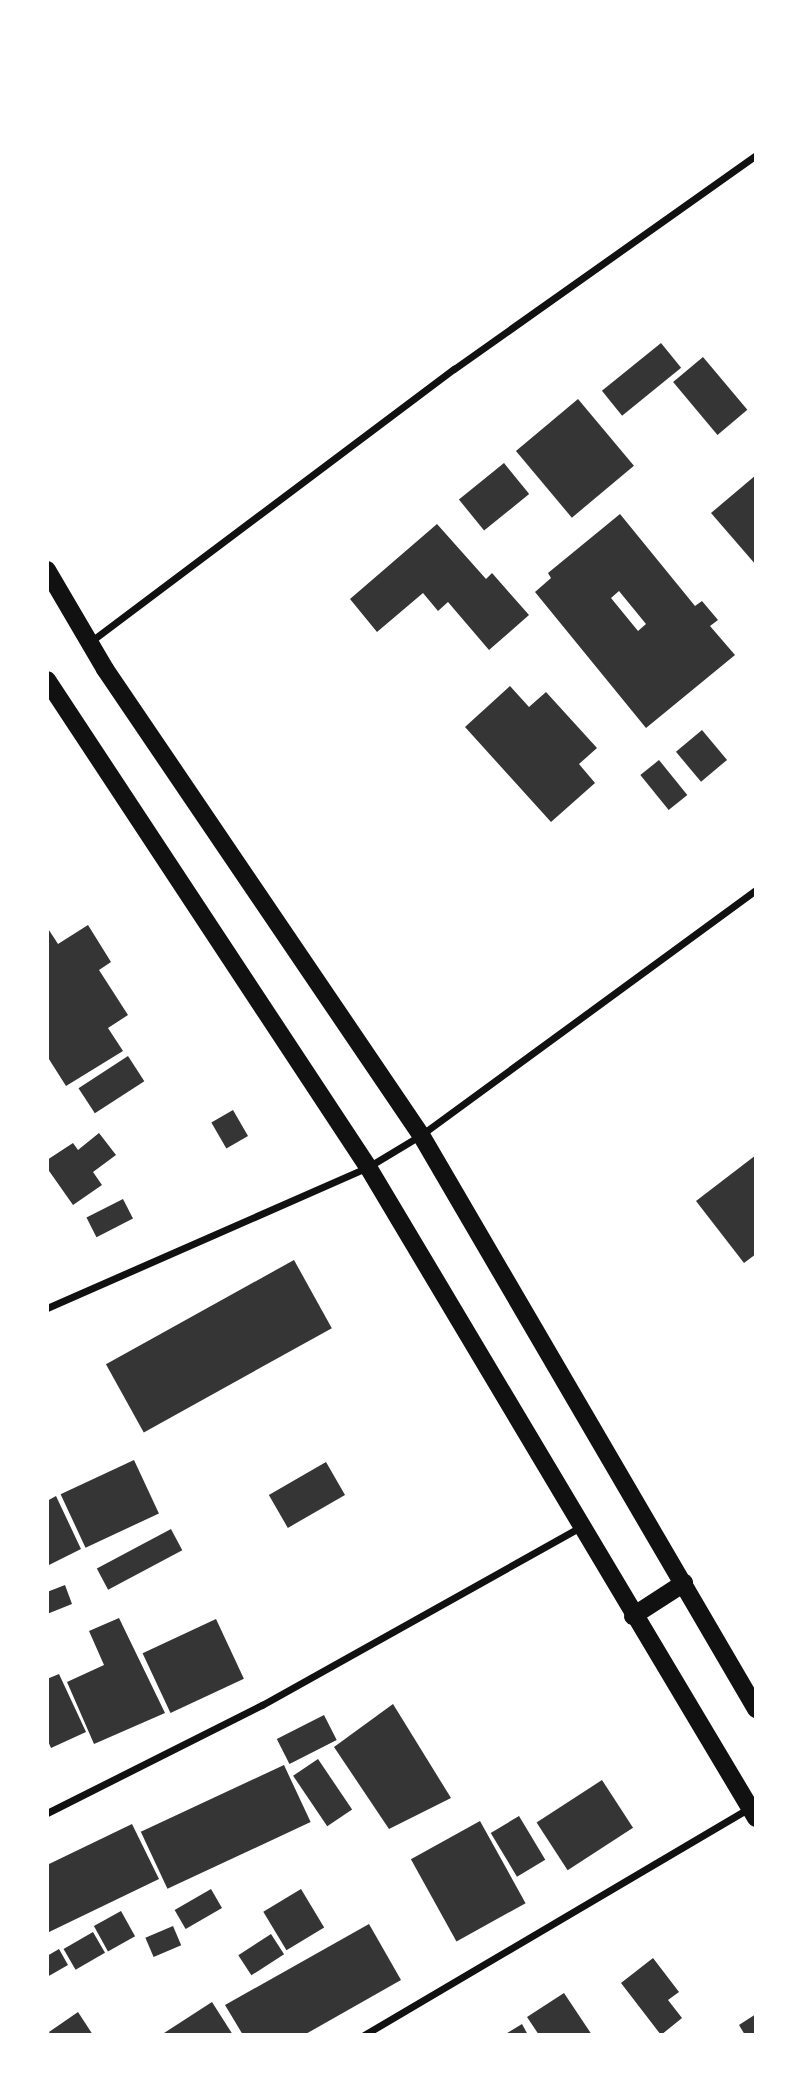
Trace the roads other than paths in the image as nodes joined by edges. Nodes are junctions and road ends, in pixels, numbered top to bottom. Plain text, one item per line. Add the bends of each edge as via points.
1 (756, 155) edge
2 (47, 570) edge
3 (90, 642) junction
4 (47, 680) edge
5 (756, 890) edge
6 (421, 1135) junction
7 (369, 1167) junction
8 (47, 1308) edge
9 (583, 1525) junction
10 (684, 1583) junction
11 (633, 1616) junction
12 (756, 1709) edge
13 (753, 1812) edge
14 (47, 1813) edge
15 (364, 2035) edge

1 - 3 street via 454,369
2 - 3 main road
3 - 6 main road
4 - 7 main road
5 - 6 street
6 - 7 street
6 - 10 main road
7 - 8 street
7 - 9 main road
9 - 11 main road
9 - 14 street via 262,1705
10 - 11 main road
10 - 12 main road
11 - 13 main road
13 - 15 street

